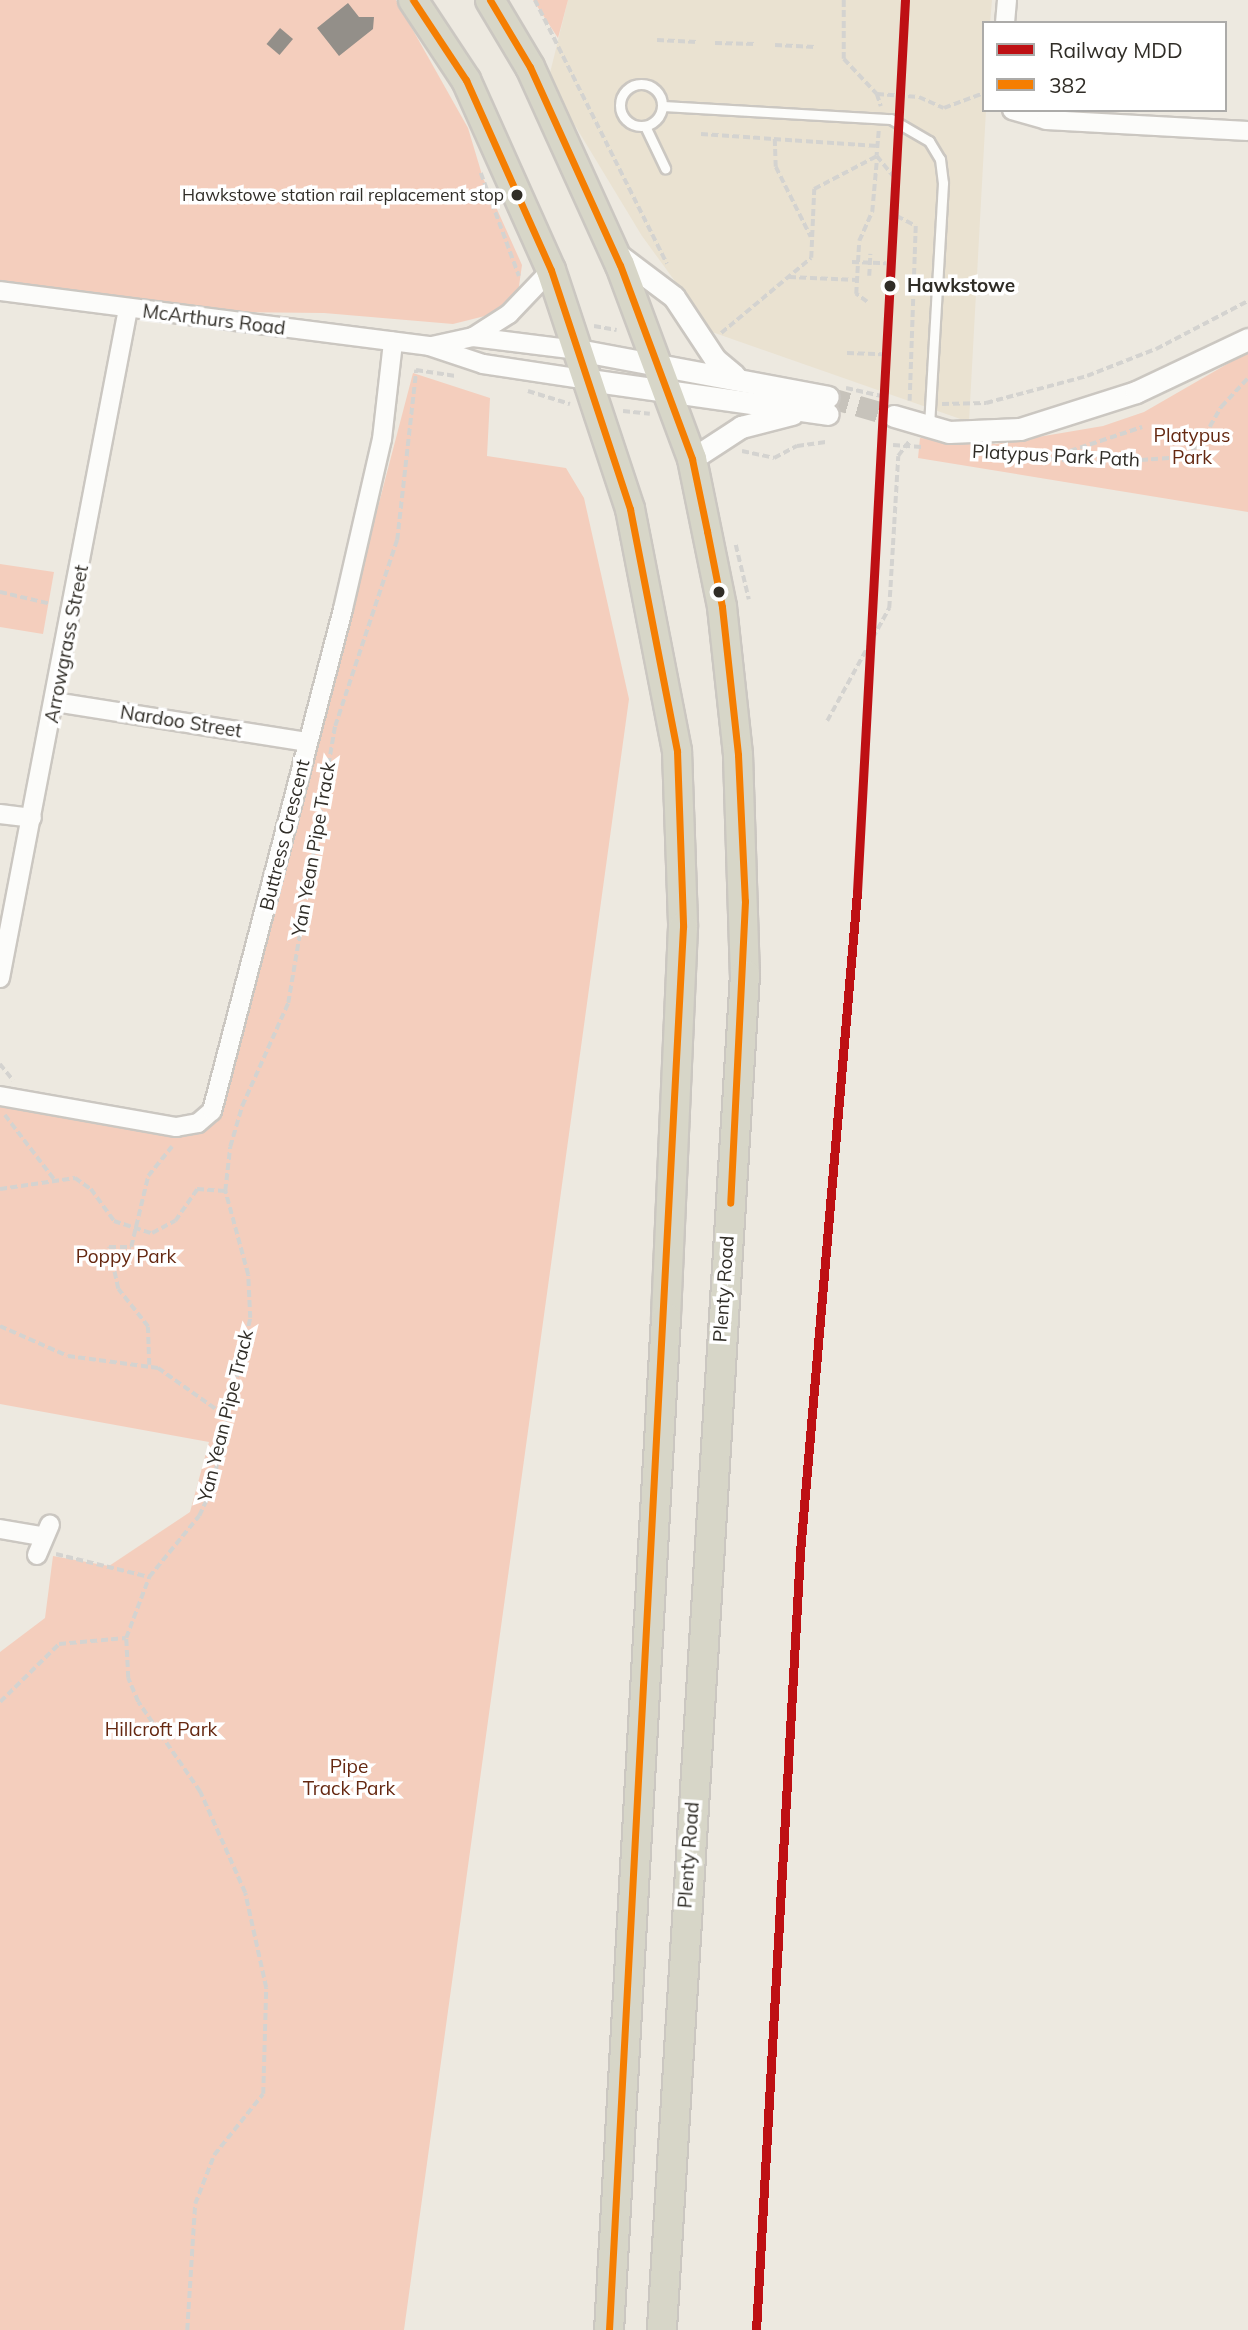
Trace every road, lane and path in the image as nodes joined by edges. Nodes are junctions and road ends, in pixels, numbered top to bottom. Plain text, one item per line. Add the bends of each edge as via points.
1 (413, 0) edge
2 (490, 0) edge
3 (535, 0) edge
4 (844, 0) edge
5 (1007, 0) edge
6 (1005, 21) edge
7 (657, 40) dead end
8 (697, 42) dead end
9 (715, 43) dead end
10 (756, 44) dead end
11 (775, 45) dead end
12 (815, 47) dead end
13 (877, 94) junction
14 (982, 94) edge
15 (663, 106) junction
16 (1019, 112) edge
17 (880, 118) junction
18 (645, 126) junction
19 (1248, 131) edge
20 (701, 134) dead end
21 (775, 139) junction
22 (878, 146) junction
23 (877, 156) junction
24 (665, 168) dead end
25 (481, 169) dead end
26 (812, 239) junction
27 (613, 251) junction
28 (870, 254) dead end
29 (852, 262) dead end
30 (858, 263) junction
31 (870, 263) junction
32 (886, 263) dead end
33 (551, 270) junction
34 (673, 271) dead end
35 (869, 276) dead end
36 (789, 278) junction
37 (857, 280) junction
38 (0, 291) edge
39 (1248, 301) edge
40 (867, 302) dead end
41 (519, 305) junction
42 (128, 309) junction
43 (567, 322) junction
44 (713, 329) dead end
45 (646, 331) junction
46 (473, 337) junction
47 (715, 337) junction
48 (1248, 339) edge
49 (393, 342) junction
50 (723, 344) dead end
51 (429, 346) junction
52 (578, 349) junction
53 (847, 353) dead end
54 (881, 354) dead end
55 (658, 362) junction
56 (549, 374) junction
57 (734, 375) junction
58 (1248, 378) edge
59 (470, 379) dead end
60 (589, 380) junction
61 (517, 387) dead end
62 (553, 398) junction
63 (910, 401) junction
64 (825, 402) junction
65 (931, 403) junction
66 (674, 404) junction
67 (600, 408) junction
68 (907, 426) junction
69 (1142, 427) dead end
70 (826, 442) dead end
71 (737, 449) dead end
72 (965, 451) dead end
73 (692, 459) junction
74 (1060, 460) junction
75 (733, 532) dead end
76 (0, 592) edge
77 (749, 599) dead end
78 (51, 604) dead end
79 (55, 702) junction
80 (827, 721) dead end
81 (307, 742) junction
82 (0, 814) edge
83 (32, 818) junction
84 (0, 978) edge
85 (0, 1064) edge
86 (4, 1097) edge
87 (176, 1127) junction
88 (54, 1179) junction
89 (0, 1189) edge
90 (225, 1191) junction
91 (137, 1231) junction
92 (0, 1326) edge
93 (149, 1366) junction
94 (227, 1417) junction
95 (0, 1530) edge
96 (41, 1542) joint
97 (149, 1577) junction
98 (126, 1637) junction
99 (0, 1702) edge
100 (187, 2330) edge
101 (609, 2330) edge
102 (662, 2330) edge

1 - 33 highway via 466,80
2 - 27 highway, Plenty Road via 530,67
3 - 34 path
4 - 13 path via 844,59
5 - 6 street
7 - 8 path
9 - 10 path
11 - 12 path
13 - 14 path via 919,97 944,108
13 - 17 path
15 - 17 lane
15 - 18 lane via 656,121
15 - 18 lane via 649,84 626,89 621,112 628,121
16 - 19 street via 1045,120
17 - 22 path
17 - 65 lane via 923,135 942,168
18 - 24 lane
20 - 21 path
21 - 22 path
21 - 26 path via 776,167
22 - 23 path
23 - 26 path via 814,189
23 - 30 path via 872,212 859,241
23 - 63 path via 897,181 897,216 916,226
25 - 41 path via 480,181 519,273 509,296
26 - 36 path via 811,258
27 - 45 highway, Plenty Road
27 - 57 street via 674,297 715,359
28 - 31 path
29 - 31 path
30 - 31 path
30 - 37 path
31 - 32 path
31 - 35 path
33 - 41 street, McArthurs Road
33 - 43 highway
36 - 37 path
36 - 47 path
37 - 40 path via 856,294
38 - 42 street, McArthurs Road
39 - 65 path via 1156,349 1087,376 986,403
41 - 46 street, McArthurs Road
42 - 49 street, McArthurs Road
42 - 79 street, Arrowgrass Street
43 - 45 path
43 - 52 highway
44 - 47 path
45 - 55 highway, Plenty Road
46 - 51 street, McArthurs Road
46 - 52 street, McArthurs Road
47 - 50 path
48 - 68 street via 1160,382 1067,416 1002,432
49 - 51 street, McArthurs Road
49 - 81 street, Buttress Crescent via 382,439
51 - 56 street, McArthurs Road via 483,364
52 - 55 street
52 - 60 highway
53 - 54 path
55 - 57 street
55 - 66 highway, Plenty Road
56 - 60 street, McArthurs Road
56 - 62 path
57 - 64 street
58 - 74 path, Platypus Park Path via 1190,454 1135,463
59 - 90 path, Yan Yean Pipe Track via 416,370 397,540 335,726 288,1003 242,1106
60 - 66 street
60 - 67 highway
61 - 62 path
62 - 67 path
63 - 65 path
63 - 68 path
63 - 68 path
64 - 66 street
64 - 68 path
64 - 73 street via 741,427
65 - 68 lane
66 - 67 path
66 - 73 highway, Plenty Road
67 - 101 highway via 630,509 677,751 682,914 661,1431
68 - 80 path via 898,456 889,608
69 - 74 path via 1070,452
70 - 71 path via 797,446 774,458
72 - 74 path, Platypus Park Path
73 - 102 highway, Plenty Road via 722,607 738,755 745,975
75 - 77 path
76 - 78 path
79 - 81 street, Nardoo Street
79 - 83 street, Arrowgrass Street
81 - 87 street, Buttress Crescent via 218,1097 206,1118
82 - 83 street
83 - 84 street, Arrowgrass Street
85 - 86 path via 13,1079
86 - 87 street
86 - 88 path via 7,1122 44,1159
87 - 91 path via 171,1151 148,1176
88 - 89 path
88 - 91 path via 83,1182 114,1221
90 - 91 path via 197,1189 163,1230
90 - 94 path, Yan Yean Pipe Track via 251,1297 247,1339
91 - 93 path via 131,1247 109,1247 110,1263 118,1289 148,1327
92 - 93 path via 68,1356
93 - 94 path via 192,1387
94 - 97 path, Yan Yean Pipe Track via 206,1503
95 - 96 street
96 - 97 path
97 - 98 path, Yan Yean Pipe Track
98 - 99 path via 59,1644
98 - 100 path, Yan Yean Pipe Track via 128,1678 138,1702 200,1792 245,1893 266,1988 262,2094 214,2155 195,2204

